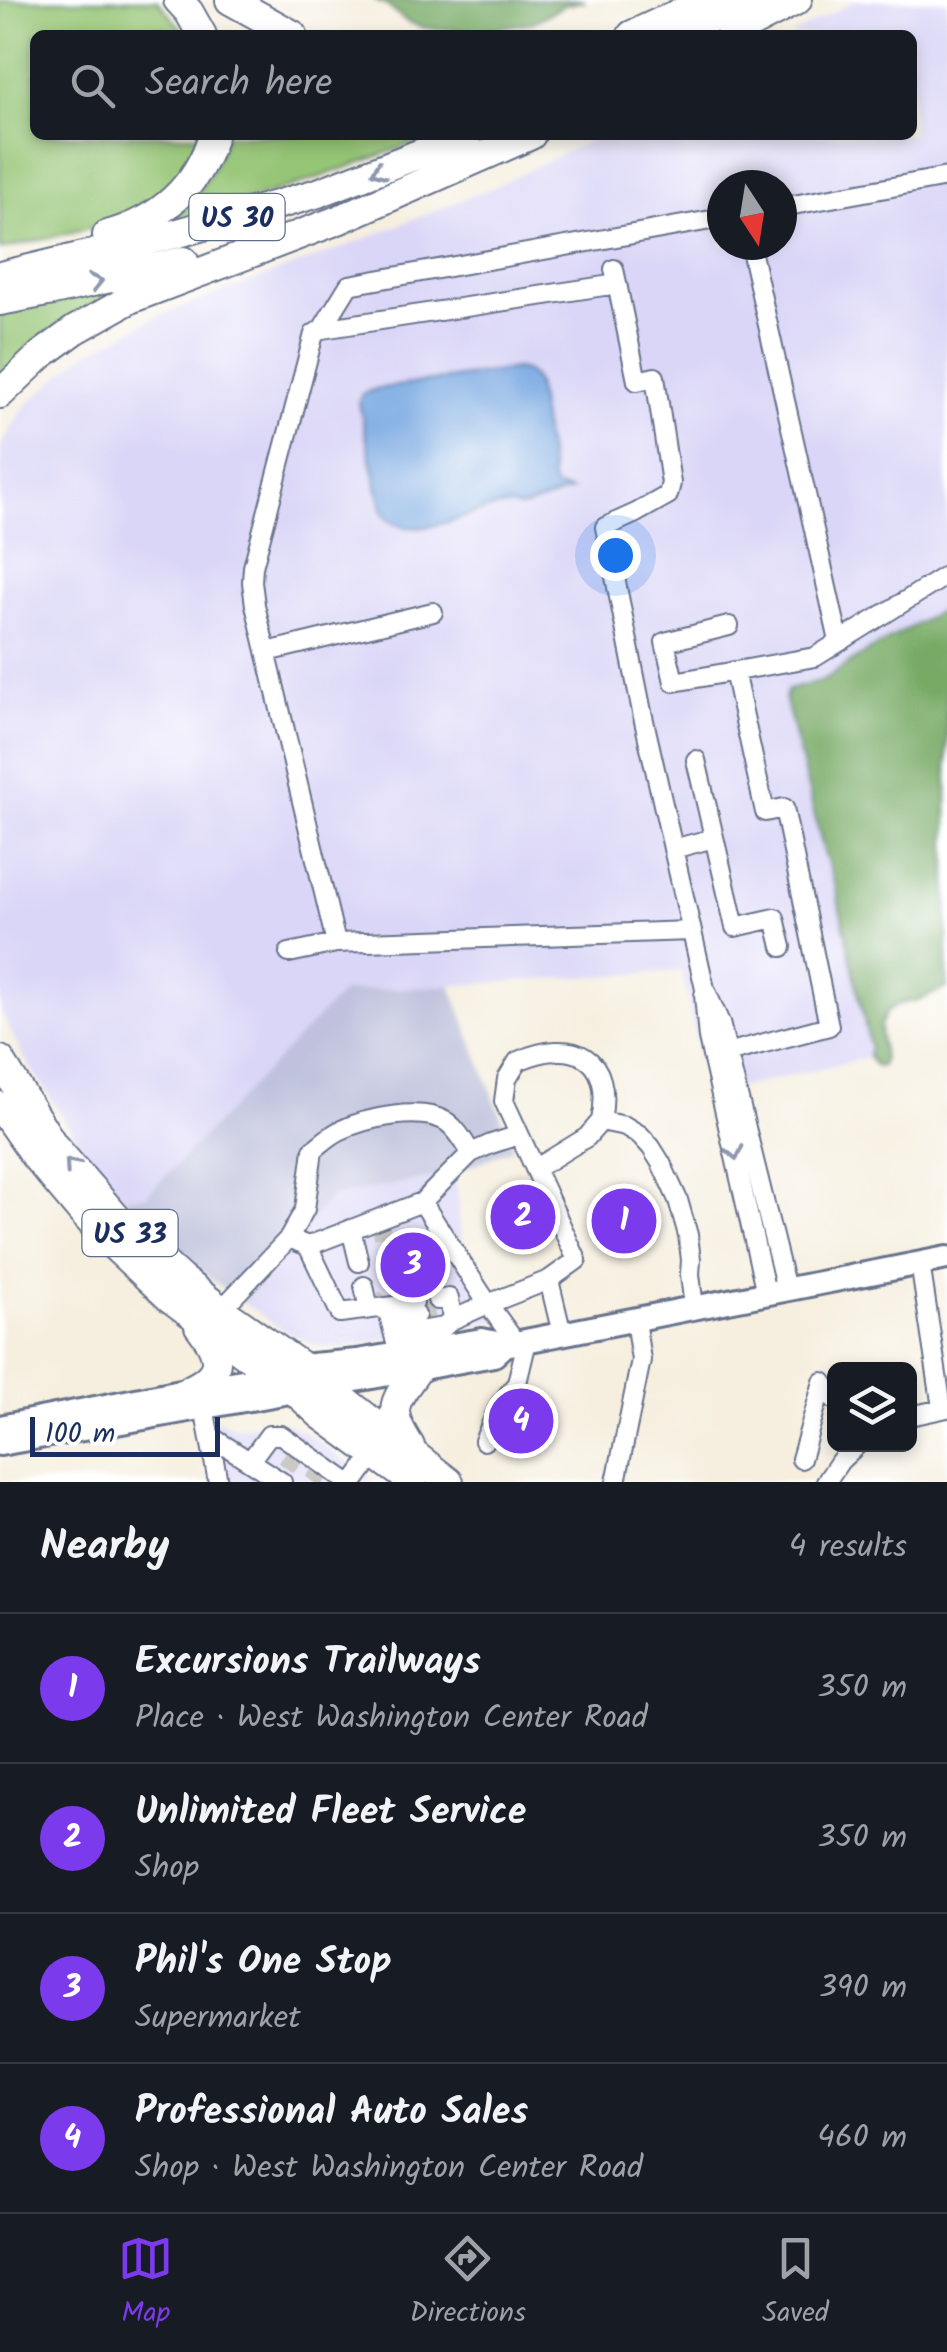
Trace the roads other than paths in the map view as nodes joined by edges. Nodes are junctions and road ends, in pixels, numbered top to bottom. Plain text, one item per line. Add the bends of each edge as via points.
1 (178, 0) edge
2 (230, 0) edge
3 (708, 0) edge
4 (746, 0) edge
5 (797, 0) edge
6 (199, 30) edge
7 (283, 30) edge
8 (643, 30) edge
9 (689, 30) edge
10 (740, 30) edge
11 (211, 140) edge
12 (455, 140) edge
13 (518, 140) edge
14 (947, 177) edge
15 (393, 194) junction
16 (797, 204) edge
17 (707, 221) edge
18 (753, 260) edge
19 (0, 267) edge
20 (0, 276) edge
21 (0, 301) edge
22 (322, 329) junction
23 (0, 394) edge
24 (947, 575) edge
25 (433, 612) dead end
26 (729, 626) dead end
27 (839, 641) junction
28 (267, 652) junction
29 (671, 669) junction
30 (734, 671) junction
31 (635, 678) junction
32 (696, 760) dead end
33 (714, 838) junction
34 (672, 849) junction
35 (691, 931) junction
36 (336, 942) junction
37 (782, 947) dead end
38 (289, 953) dead end
39 (705, 989) junction
40 (727, 1054) junction
41 (0, 1060) edge
42 (0, 1106) edge
43 (600, 1121) junction
44 (520, 1135) junction
45 (471, 1154) junction
46 (535, 1169) junction
47 (422, 1202) junction
48 (351, 1229) junction
49 (289, 1238) junction
50 (308, 1246) junction
51 (947, 1258) edge
52 (359, 1262) dead end
53 (920, 1264) junction
54 (549, 1280) junction
55 (364, 1286) dead end
56 (776, 1291) junction
57 (488, 1304) junction
58 (694, 1308) junction
59 (415, 1309) tunnel mouth
60 (221, 1310) junction
61 (189, 1313) junction
62 (636, 1320) junction
63 (393, 1332) junction
64 (562, 1334) junction
65 (516, 1343) junction
66 (290, 1378) junction
67 (325, 1385) junction
68 (827, 1389) edge
69 (198, 1398) junction
70 (945, 1408) edge
71 (917, 1414) edge
72 (0, 1427) edge
73 (210, 1436) junction
74 (484, 1441) dead end
75 (0, 1444) edge
76 (850, 1452) edge
77 (374, 1454) junction
78 (800, 1460) dead end
79 (250, 1461) junction
80 (288, 1467) edge
81 (416, 1471) edge
82 (218, 1482) edge
83 (351, 1482) edge
84 (449, 1482) edge
85 (616, 1482) edge
86 (826, 1482) edge

1 - 6 highway
2 - 7 highway
3 - 8 highway
4 - 9 highway
5 - 10 highway
11 - 19 highway via 184,191 153,216
12 -> 20 highway, US 30 via 318,193
13 - 15 highway, US 30
14 - 16 street
21 -> 15 highway, US 30 via 185,261
15 - 23 highway via 116,306 41,355
17 - 22 street via 349,285
18 - 27 street
22 - 28 street via 307,356 253,567
22 - 31 street via 615,276 637,381 655,377 671,483 668,494 604,528
24 - 27 street
25 - 28 street
26 - 29 street via 665,642
27 - 30 street via 814,657
28 - 36 street
29 - 30 street via 674,682
29 - 31 street
30 - 40 street via 765,812 784,808 829,1026
31 - 34 street
32 - 33 street
33 - 34 street
33 - 37 street via 735,927 775,918
34 - 35 street
35 - 36 street
35 - 39 street
36 - 38 street
39 - 40 street
39 -> 56 street via 708,1038
40 - 56 street
60 -> 41 highway, US 33 via 129,1232 53,1144
42 - 61 highway, US 33 via 81,1211
43 - 44 street via 605,1102 598,1070 589,1060 555,1049 518,1061 507,1079 504,1101
43 - 46 street via 587,1137
43 - 58 street via 640,1135 661,1164 688,1235
44 - 45 street
44 - 46 street
45 - 47 street
45 - 49 street via 456,1130 427,1115 338,1131 312,1150 306,1209
46 - 54 street via 577,1260
47 - 48 street
47 - 57 street
48 - 50 street
48 - 52 street
49 - 50 street
49 - 60 street
50 - 63 street via 340,1313
51 - 53 main road
53 - 56 main road
53 - 70 street
54 - 57 street
54 - 64 street
55 - 63 street
56 - 58 main road
57 - 63 street via 445,1310 444,1327
57 - 65 street
58 - 62 main road
59 - 63 street
60 - 66 highway, US 33
61 - 66 highway, US 33
61 - 69 highway via 216,1358
62 - 64 main road
62 - 85 street via 641,1360
63 - 65 main road via 494,1354
63 - 66 main road
63 - 67 main road
63 - 81 highway via 394,1414
64 - 65 main road
65 - 74 street via 517,1383
66 - 67 highway, US 33
66 - 69 main road
66 - 77 highway, US 33 via 321,1416
67 - 81 highway, US 33
68 - 78 street via 822,1382
69 - 72 main road
69 - 73 street
69 - 75 main road
70 - 71 street
73 - 79 street
73 - 82 street
76 - 86 street
77 - 81 highway, US 33
77 - 83 street
79 - 80 street
79 - 80 street via 269,1434 281,1436
80 - 83 street
81 - 84 highway, US 33

